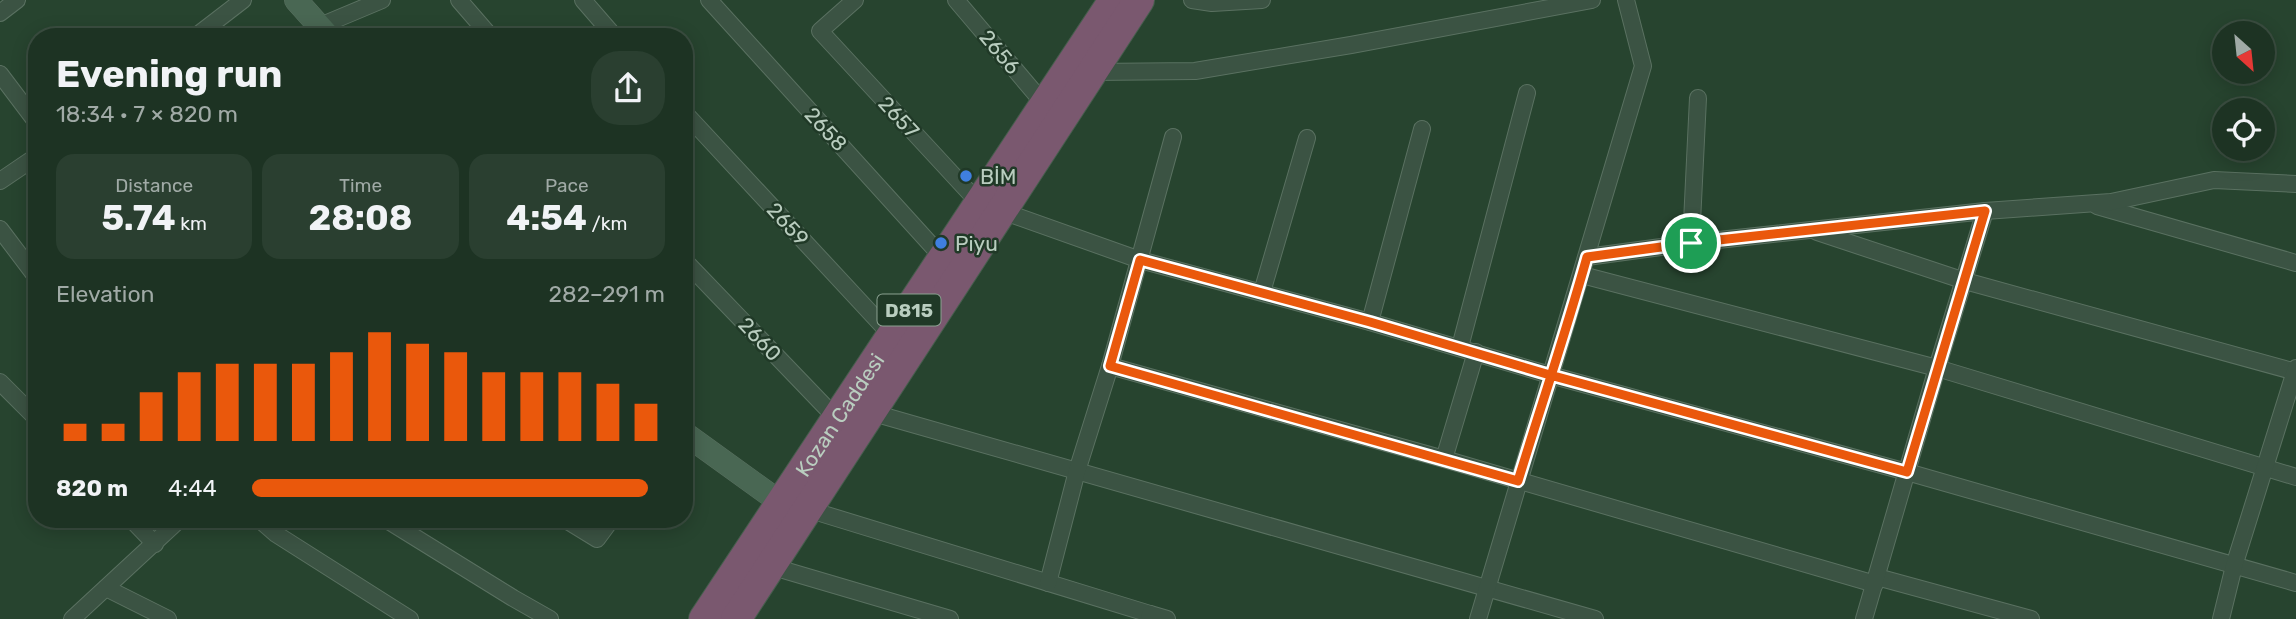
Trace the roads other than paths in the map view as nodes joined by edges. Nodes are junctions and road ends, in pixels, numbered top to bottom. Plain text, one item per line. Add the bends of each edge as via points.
1 (17, 0) edge
2 (243, 0) edge
3 (296, 0) edge
4 (382, 0) edge
5 (459, 0) edge
6 (583, 0) edge
7 (709, 0) edge
8 (855, 0) edge
9 (956, 0) edge
10 (1114, 0) edge
11 (1139, 0) edge
12 (1192, 0) edge
13 (1262, 0) edge
14 (1591, 0) edge
15 (1626, 0) edge
16 (0, 13) edge
17 (207, 28) edge
18 (321, 28) edge
19 (332, 28) edge
20 (483, 28) edge
21 (607, 28) edge
22 (1092, 72) junction
23 (0, 74) edge
24 (1527, 93) dead end
25 (1698, 99) dead end
26 (1045, 105) junction
27 (28, 111) edge
28 (693, 122) edge
29 (1422, 129) dead end
30 (1173, 137) dead end
31 (1307, 138) dead end
32 (28, 162) edge
33 (0, 181) edge
34 (2296, 184) edge
35 (2088, 203) junction
36 (990, 207) junction
37 (1985, 211) junction
38 (0, 229) edge
39 (1811, 230) junction
40 (1691, 243) junction
41 (1587, 257) junction
42 (943, 258) junction
43 (1140, 260) junction
44 (2296, 263) edge
45 (28, 266) edge
46 (693, 269) edge
47 (1582, 275) junction
48 (1965, 282) junction
49 (1262, 292) junction
50 (1370, 322) junction
51 (892, 336) junction
52 (1460, 347) junction
53 (1476, 352) junction
54 (1110, 366) junction
55 (1937, 368) junction
56 (2296, 370) edge
57 (1550, 375) junction
58 (0, 382) edge
59 (28, 410) edge
60 (870, 412) junction
61 (836, 418) junction
62 (693, 439) edge
63 (1444, 459) junction
64 (2264, 469) junction
65 (1077, 471) junction
66 (1907, 472) junction
67 (2296, 477) edge
68 (1518, 481) junction
69 (794, 506) junction
70 (140, 528) edge
71 (171, 528) edge
72 (269, 528) edge
73 (400, 528) edge
74 (579, 528) edge
75 (605, 528) edge
76 (155, 544) junction
77 (770, 566) junction
78 (2234, 566) junction
79 (1876, 580) junction
80 (1048, 583) junction
81 (2296, 583) edge
82 (1488, 587) junction
83 (106, 588) junction
84 (1150, 617) edge
85 (72, 619) edge
86 (168, 619) edge
87 (410, 619) edge
88 (550, 619) edge
89 (704, 619) edge
90 (736, 619) edge
91 (950, 619) edge
92 (1167, 619) edge
93 (1478, 619) edge
94 (1595, 619) edge
95 (1864, 619) edge
96 (2031, 619) edge
97 (2221, 619) edge

1 - 16 street
2 - 17 street
3 - 18 main road
4 - 19 street
5 - 20 street
6 - 21 street
7 - 42 street, 2658
8 - 36 street, 2657 via 820,31
9 - 26 street, 2656
10 - 26 highway, Kozan Caddesi / D815
11 - 22 highway, Kozan Caddesi / D815
12 - 13 street
14 - 22 street via 1195,71
15 - 41 street via 1643,66
22 - 36 highway, Kozan Caddesi / D815
23 - 27 street
24 - 52 street
25 - 40 street
26 - 36 highway, Kozan Caddesi / D815
28 - 51 street, 2659
29 - 50 street
30 - 43 street
31 - 49 street
32 - 33 street
34 - 35 street via 2214,180
35 - 37 street
35 - 44 street
36 - 42 highway, Kozan Caddesi / D815
36 - 43 street
36 - 60 highway, Kozan Caddesi / D815
37 - 39 street
37 - 48 street
38 - 45 street
39 - 40 street
39 - 48 street
40 - 41 street
41 - 47 street
42 - 51 highway, Kozan Caddesi / D815
43 - 49 street
43 - 54 street
46 - 61 street, 2660
47 - 55 street
47 - 57 street
48 - 55 street
48 - 56 street
49 - 50 street
50 - 52 street
51 - 61 highway, Kozan Caddesi / D815
52 - 53 street
53 - 57 street
53 - 63 street
54 - 63 street
54 - 65 street
55 - 64 street
55 - 66 street
56 - 64 street
57 - 66 street
57 - 68 street
58 - 59 street
60 - 65 street
60 - 69 highway, Kozan Caddesi / D815
61 - 69 highway, Kozan Caddesi / D815
62 - 69 main road
63 - 68 street
64 - 67 street
64 - 78 street
65 - 80 street
65 - 82 street
66 - 78 street
66 - 79 street
68 - 79 street
68 - 82 street
69 - 77 highway, Kozan Caddesi / D815
69 - 80 street
69 - 89 highway, Kozan Caddesi / D815
70 - 76 street
71 - 76 street
72 - 87 street
73 - 88 street
74 - 75 street via 597,539
76 - 83 street
77 - 90 highway, Kozan Caddesi / D815
77 - 91 street
78 - 81 street
78 - 97 street
79 - 95 street
79 - 96 street
80 - 84 street
82 - 93 street
82 - 94 street
83 - 85 street
83 - 86 street
84 - 92 street

